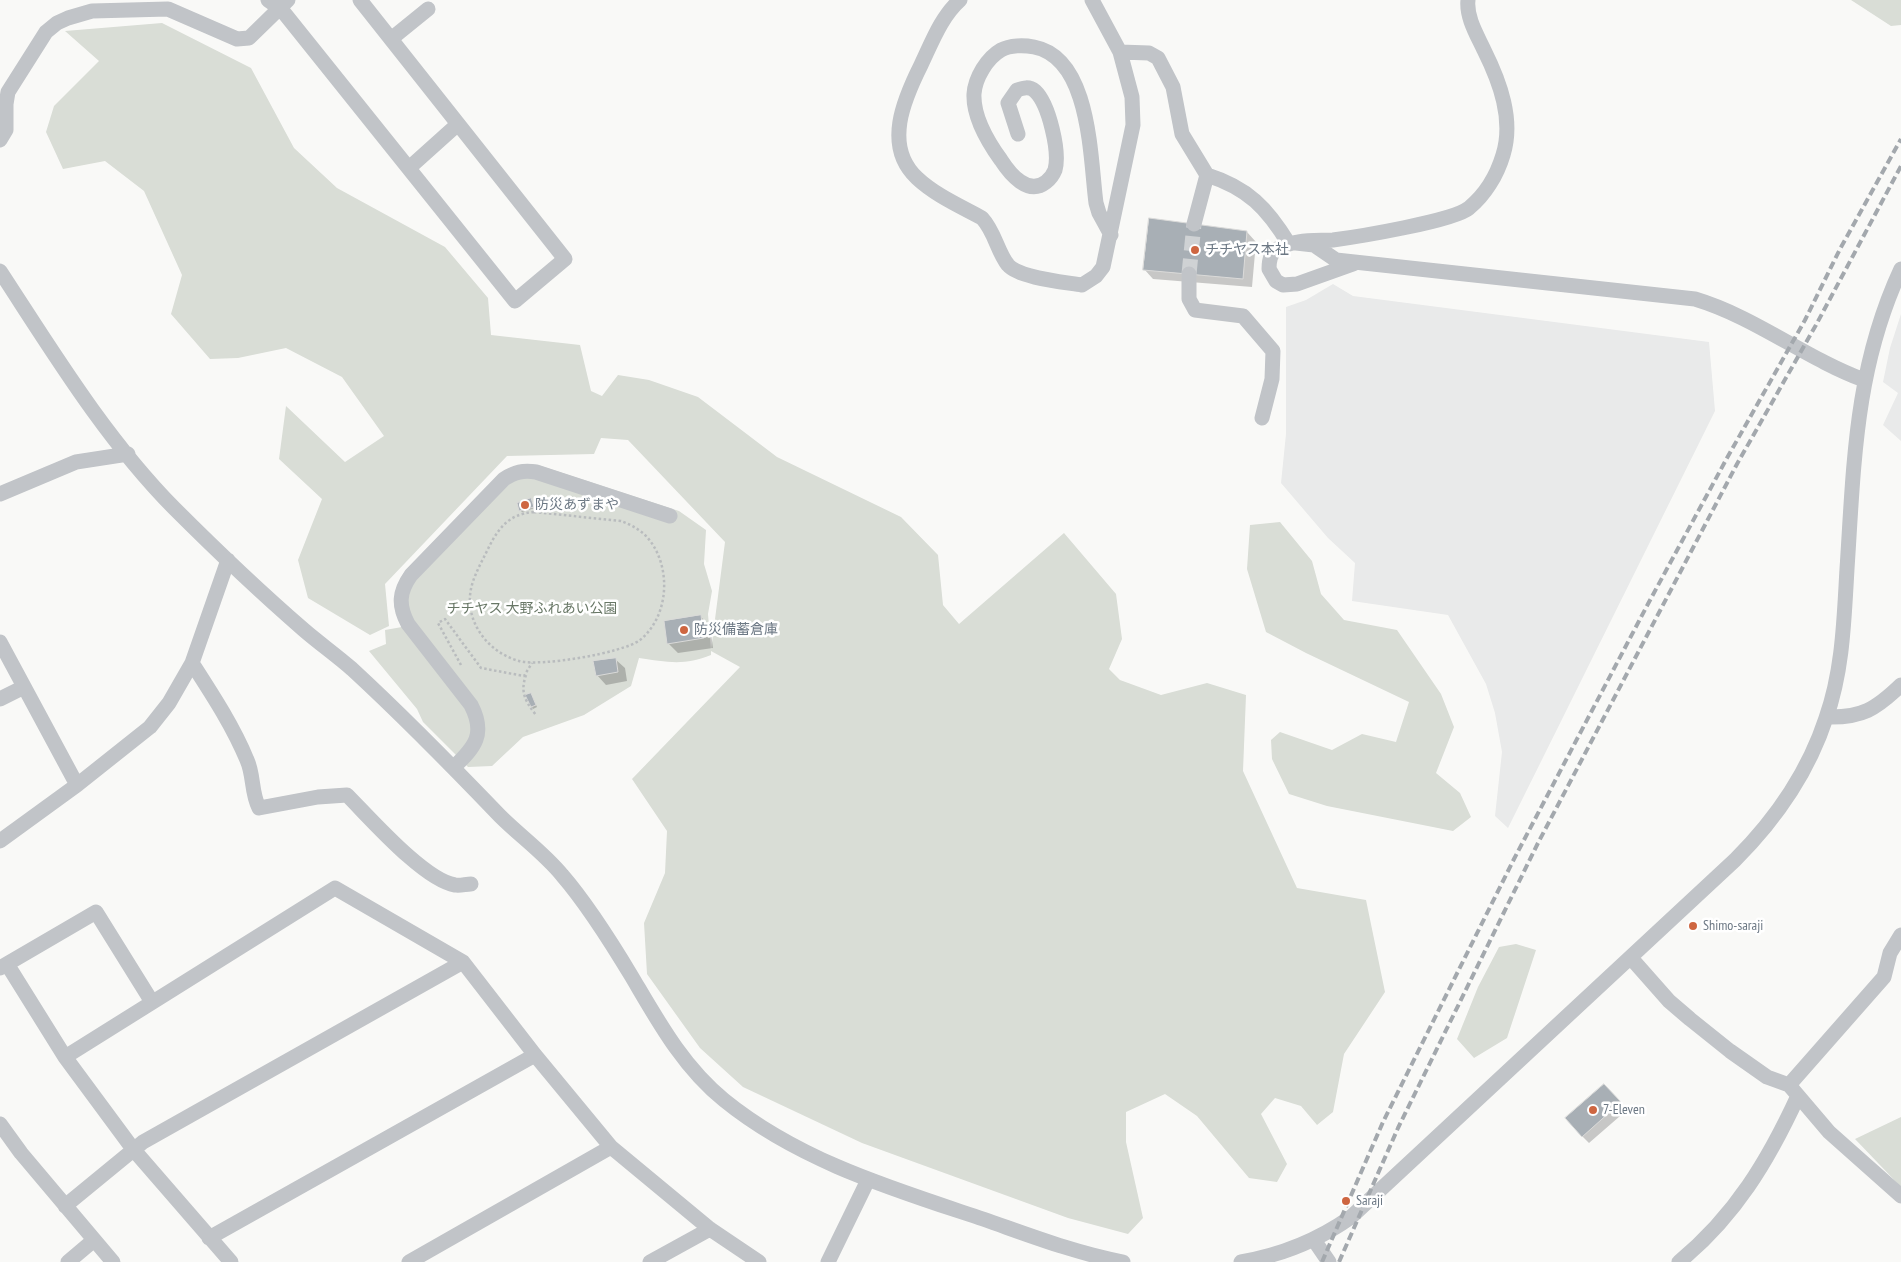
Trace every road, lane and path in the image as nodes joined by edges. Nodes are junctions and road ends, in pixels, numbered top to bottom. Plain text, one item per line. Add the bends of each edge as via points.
1 (360, 0) edge
2 (960, 0) edge
3 (1092, 0) edge
4 (1468, 0) edge
5 (279, 3) edge
6 (946, 5) edge
7 (428, 8) dead end
8 (391, 39) junction
9 (1120, 52) junction
10 (458, 124) junction
11 (1018, 134) dead end
12 (0, 140) edge
13 (409, 168) junction
14 (1207, 175) junction
15 (1194, 224) tunnel mouth
16 (1111, 235) junction
17 (1356, 236) junction
18 (1292, 244) junction
19 (1328, 256) junction
20 (1370, 263) junction
21 (1901, 269) edge
22 (0, 271) edge
23 (1188, 274) tunnel mouth
24 (1297, 284) junction
25 (1864, 380) junction
26 (1262, 418) dead end
27 (128, 454) junction
28 (0, 494) edge
29 (670, 516) dead end
30 (228, 560) junction
31 (0, 642) edge
32 (192, 663) junction
33 (532, 663) junction
34 (464, 671) dead end
35 (527, 673) junction
36 (1901, 685) edge
37 (24, 687) junction
38 (0, 699) edge
39 (536, 715) dead end
40 (1827, 717) junction
41 (454, 767) junction
42 (77, 785) junction
43 (0, 840) edge
44 (470, 884) dead end
45 (1901, 935) edge
46 (1631, 958) junction
47 (463, 962) junction
48 (4, 966) edge
49 (152, 1002) junction
50 (535, 1055) junction
51 (65, 1057) junction
52 (1793, 1091) junction
53 (0, 1124) edge
54 (611, 1146) junction
55 (133, 1149) junction
56 (868, 1180) junction
57 (1901, 1196) edge
58 (65, 1206) junction
59 (710, 1228) junction
60 (209, 1238) junction
61 (94, 1240) junction
62 (1314, 1240) junction
63 (68, 1262) edge
64 (113, 1262) edge
65 (231, 1262) edge
66 (410, 1262) edge
67 (650, 1262) edge
68 (759, 1262) edge
69 (828, 1262) edge
70 (1123, 1262) edge
71 (1241, 1262) edge
72 (1329, 1262) edge
73 (1679, 1262) edge

1 - 8 street
2 - 6 street
3 - 9 street
4 - 17 street via 1474,30 1505,102 1509,130 1496,174 1468,210 1431,222
5 - 12 street via 249,38 237,39 168,9 92,11 57,23 46,32 8,92 6,130
5 - 13 street
6 - 16 street via 906,95 897,132 903,157 916,177 982,218 990,227 1008,265 1018,273 1082,285 1103,267
7 - 8 street
8 - 10 street
9 - 14 street via 1149,53 1158,58 1173,87 1182,134
9 - 16 street via 1132,97 1134,125
10 - 13 street
10 - 13 street via 565,259 514,301
11 - 16 street via 1008,103 1017,90 1027,87 1034,90 1044,106 1054,141 1055,170 1042,185 1030,186 1018,181 989,144 975,106 978,79 995,54 1006,48 1028,45 1055,55 1076,84 1086,125 1096,203
14 - 15 street
14 - 18 street via 1248,193
17 - 18 street
17 - 19 street via 1341,242
18 - 19 street via 1314,245
18 - 24 street via 1276,249 1269,269 1271,276 1282,284
19 - 20 street via 1336,260
19 - 24 street via 1312,277
20 - 24 street via 1342,266
20 - 25 street via 1695,299 1738,315 1828,365
21 - 25 street via 1881,317
22 - 27 street via 58,361
23 - 26 street via 1189,299 1195,310 1243,316 1273,351 1272,379
25 - 40 street via 1855,450 1840,662
27 - 28 street via 76,462
27 - 30 street via 170,504
29 - 41 street via 525,470 504,479 412,575 400,599 402,612 478,717 476,744
30 - 32 street
30 - 41 street via 347,665
31 - 37 street
32 - 42 street via 169,704 150,727
32 - 44 street via 248,762 254,799 260,808 347,795 406,854 432,874 454,885
33 - 33 path via 507,657 486,642 471,607 472,583 502,525 522,513 534,512 621,520 644,534 658,555 664,584 661,610 648,632 633,644 615,651
33 - 35 path
34 - 35 path via 438,623 445,619 480,668 520,676
35 - 39 path via 524,698
36 - 40 street via 1869,711 1849,718
37 - 38 street
37 - 42 street
40 - 46 street via 1804,770 1774,818 1735,860
41 - 56 street via 517,833 561,873 629,972 670,1040 698,1075 723,1099 763,1128
42 - 43 street
45 - 52 street via 1890,953 1884,976
46 - 52 street via 1669,1001 1690,1019 1767,1077
46 - 62 street via 1368,1203
47 - 49 street via 335,888
47 - 50 street
47 - 55 street
48 - 49 street via 96,912
48 - 51 street
49 - 51 street
50 - 54 street
50 - 60 street
51 - 55 street
52 - 57 street via 1828,1132
52 - 73 street via 1765,1162 1738,1202 1706,1240
53 - 58 street
54 - 59 street
54 - 66 street
55 - 58 street
55 - 60 street
56 - 69 street
56 - 70 street via 1075,1250
58 - 61 street
59 - 67 street
59 - 68 street
60 - 65 street
61 - 63 street
61 - 64 street
62 - 71 street via 1273,1256
62 - 72 street

